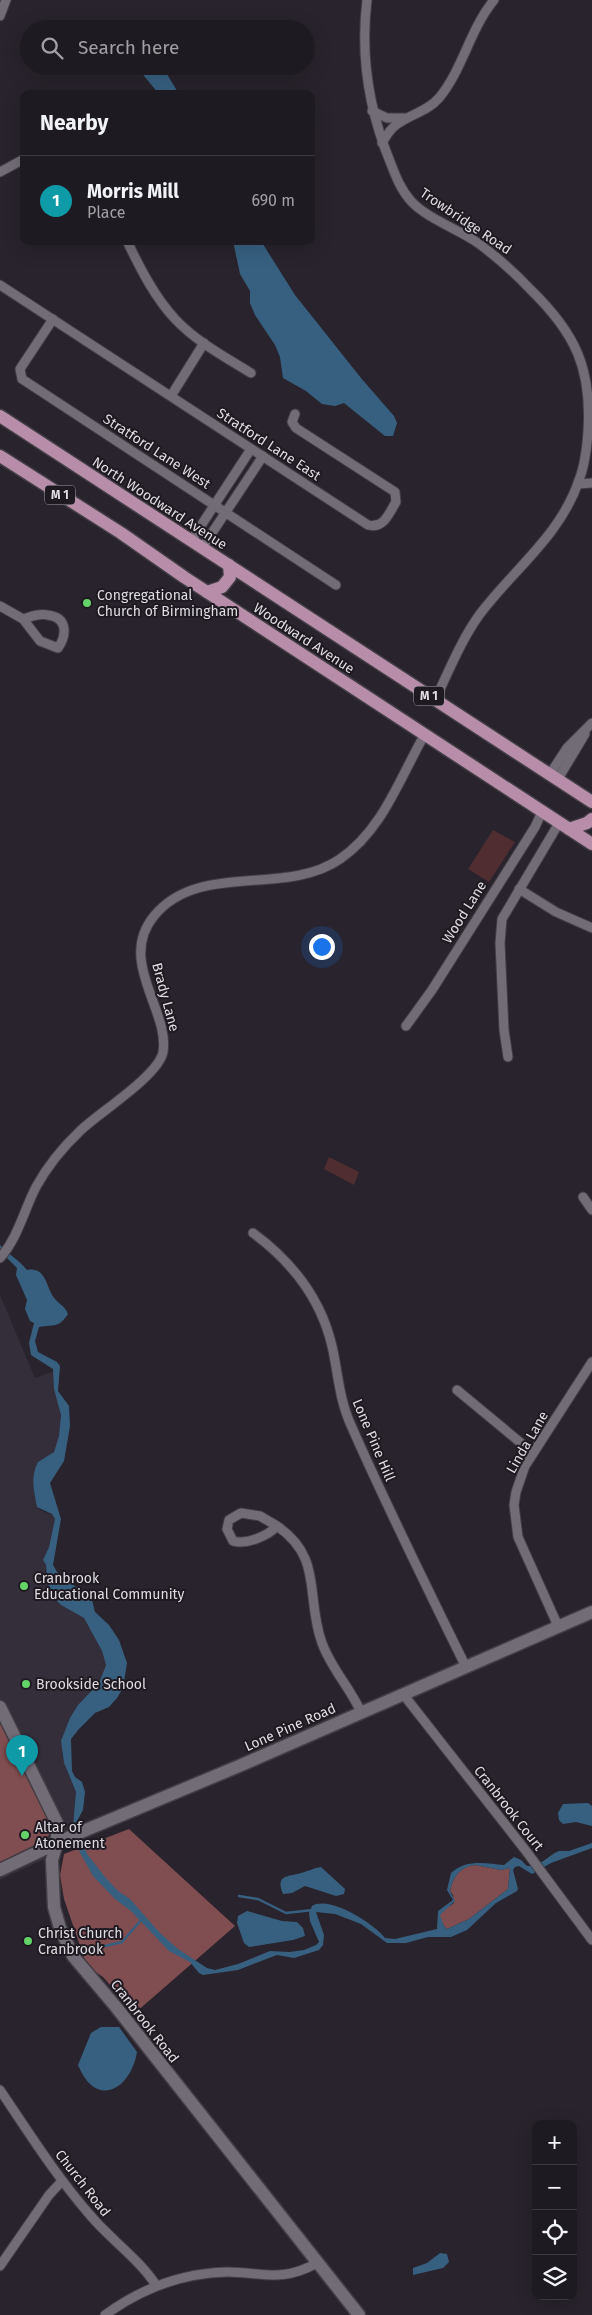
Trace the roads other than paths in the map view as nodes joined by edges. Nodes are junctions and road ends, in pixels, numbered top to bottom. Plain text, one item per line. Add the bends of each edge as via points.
1 (6, 0) edge
2 (367, 0) edge
3 (494, 0) edge
4 (0, 16) edge
5 (372, 111) junction
6 (409, 117) junction
7 (382, 143) junction
8 (20, 161) edge
9 (0, 172) edge
10 (129, 245) edge
11 (0, 285) edge
12 (53, 319) junction
13 (204, 344) junction
14 (251, 373) dead end
15 (171, 396) junction
16 (295, 414) dead end
17 (0, 416) edge
18 (252, 449) junction
19 (0, 456) edge
20 (263, 456) junction
21 (592, 483) edge
22 (578, 484) junction
23 (215, 505) junction
24 (225, 512) junction
25 (197, 544) junction
26 (229, 565) junction
27 (336, 585) dead end
28 (265, 589) joint
29 (207, 592) junction
30 (0, 606) edge
31 (23, 619) junction
32 (435, 700) junction
33 (590, 725) edge
34 (425, 734) junction
35 (554, 776) junction
36 (592, 802) edge
37 (542, 812) junction
38 (592, 819) edge
39 (564, 826) junction
40 (592, 844) edge
41 (519, 889) junction
42 (592, 928) edge
43 (406, 1026) dead end
44 (508, 1057) dead end
45 (583, 1197) dead end
46 (592, 1210) edge
47 (253, 1233) dead end
48 (3, 1254) edge
49 (592, 1362) edge
50 (457, 1390) dead end
51 (533, 1453) junction
52 (277, 1526) junction
53 (592, 1612) edge
54 (558, 1626) junction
55 (466, 1666) junction
56 (403, 1694) junction
57 (0, 1707) edge
58 (361, 1712) junction
59 (57, 1843) junction
60 (0, 1870) edge
61 (592, 1940) edge
62 (0, 2090) edge
63 (62, 2182) junction
64 (317, 2263) junction
65 (0, 2266) edge
66 (156, 2285) junction
67 (105, 2315) edge
68 (359, 2315) edge

1 - 4 street
2 - 5 street, Trowbridge Road via 365,57
3 - 6 street via 444,91 428,108
5 - 6 street via 390,119
5 - 7 street, Trowbridge Road
6 - 7 street via 393,127
7 - 22 street, Trowbridge Road via 411,202 467,235 510,268 548,307 573,340 586,369 590,403 587,441
8 - 9 street
10 - 13 street via 163,305
11 - 12 street, Stratford Lane East
12 - 15 street, Stratford Lane East
12 - 23 street, Stratford Lane West via 20,368 22,379
13 - 14 street
13 - 15 street
15 - 18 street, Stratford Lane East
16 - 20 street, Stratford Lane East via 292,422 296,428 395,492 396,502 384,522 368,525
17 - 25 main road, North Woodward Avenue / M 1
18 - 20 street, Stratford Lane East
18 - 23 street
19 - 29 main road, Woodward Avenue / M 1
20 - 24 street
21 - 22 street
22 - 32 street, Trowbridge Road via 542,544 476,620
23 - 24 street, Stratford Lane West
23 - 25 street
24 - 25 street
24 - 27 street, Stratford Lane West
25 - 26 main road, North Woodward Avenue / M 1
26 - 28 main road, North Woodward Avenue / M 1
26 - 29 main road via 230,577 222,587
28 - 32 main road, Woodward Avenue / M 1
29 - 34 main road, Woodward Avenue / M 1
30 - 31 street
31 - 31 street via 40,641 58,648 65,635 58,620 46,614
32 - 35 main road, Woodward Avenue / M 1
33 - 35 street
34 - 37 main road, Woodward Avenue / M 1
34 - 48 street, Brady Lane via 380,817 340,859 296,876 193,890 168,901 152,918 143,942 141,960 163,1039 160,1062 57,1155 36,1188
35 - 36 main road, Woodward Avenue / M 1
37 - 39 main road, Woodward Avenue / M 1
37 - 43 street, Wood Lane via 432,990
38 - 39 main road via 587,823
39 - 40 main road, Woodward Avenue / M 1
39 - 41 street
41 - 42 street via 556,912
41 - 44 street via 502,919 500,930
45 - 46 street
47 - 55 street, Lone Pine Hill via 296,1272 322,1316 332,1343 342,1402 349,1421
49 - 51 street, Linda Lane
50 - 51 street
51 - 54 street, Linda Lane via 516,1492 516,1527
52 - 52 street via 242,1543 233,1541 227,1529 229,1520 241,1512 260,1516
52 - 58 street via 302,1550 310,1574 322,1642
53 - 54 street, Lone Pine Road
54 - 55 street, Lone Pine Road
55 - 56 street, Lone Pine Road
56 - 58 street, Lone Pine Road
56 - 61 street, Cranbrook Court
57 - 59 street, Cranbrook Road via 57,1823
58 - 59 street, Lone Pine Road
59 - 60 street, Lone Pine Road
59 - 64 street, Cranbrook Road via 52,1860 54,1907 74,1956
62 - 63 street, Church Road
63 - 65 street
63 - 66 street, Church Road
64 - 66 street via 299,2272 279,2276 217,2273 183,2277
64 - 68 street, Cranbrook Road
66 - 67 street

